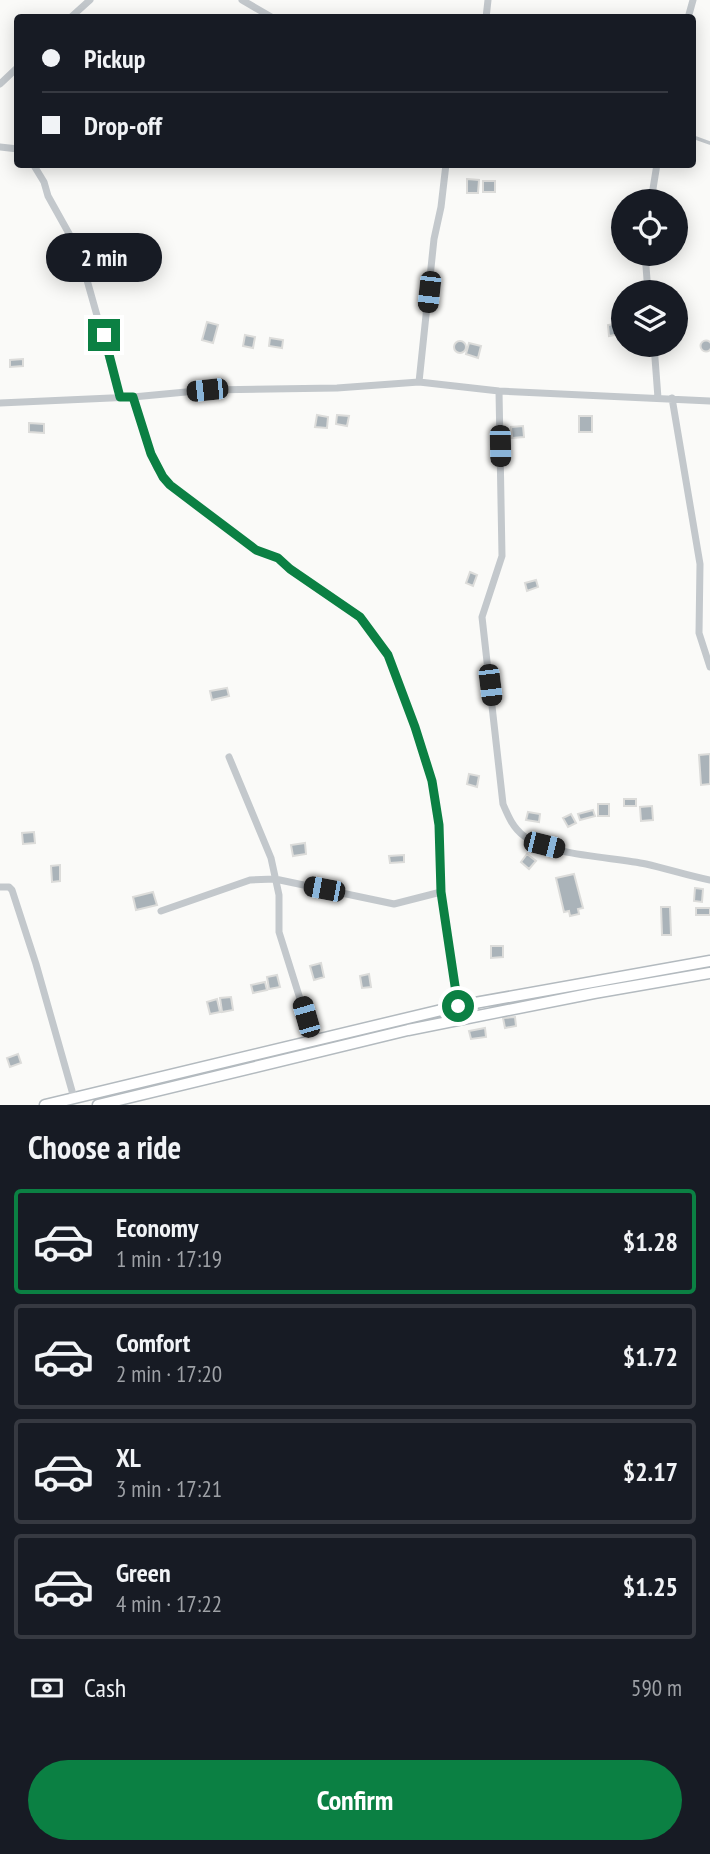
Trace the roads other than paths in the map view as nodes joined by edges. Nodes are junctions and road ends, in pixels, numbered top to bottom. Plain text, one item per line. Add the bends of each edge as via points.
1 (90, 0) edge
2 (242, 0) edge
3 (74, 14) edge
4 (266, 14) edge
5 (14, 71) edge
6 (0, 84) edge
7 (35, 168) edge
8 (446, 168) edge
9 (656, 168) edge
10 (653, 189) edge
11 (655, 357) edge
12 (419, 382) junction
13 (499, 391) junction
14 (120, 397) junction
15 (133, 397) junction
16 (658, 398) junction
17 (672, 398) junction
18 (710, 401) edge
19 (0, 403) edge
20 (710, 667) edge
21 (229, 757) dead end
22 (275, 879) junction
23 (710, 880) edge
24 (0, 887) edge
25 (441, 892) junction
26 (161, 911) dead end
27 (710, 961) edge
28 (710, 973) edge
29 (458, 1006) junction
30 (463, 1019) junction
31 (313, 1040) junction
32 (74, 1098) junction
33 (45, 1105) edge
34 (98, 1105) edge

1 - 3 street
2 - 4 street
5 - 6 street
7 - 14 street via 85,273
8 - 12 street
9 - 10 street
11 - 16 street
12 - 13 street
12 - 15 street
13 - 16 street
13 - 23 street via 502,556 482,617 503,804 524,837 544,845
14 - 15 street
14 - 19 street
15 - 25 street via 151,454 170,485 256,550 278,558 360,617 388,655 432,781
16 - 17 street
17 - 18 street
17 - 20 street via 700,564 699,633
21 - 22 street via 271,858
22 - 25 street via 394,904
22 - 26 street via 250,880
22 - 31 street via 279,932
24 - 32 street via 12,890
25 - 29 street
27 - 29 main road
28 - 30 main road
29 - 30 street
29 - 31 main road
30 - 34 main road
31 - 32 main road
32 - 33 main road

